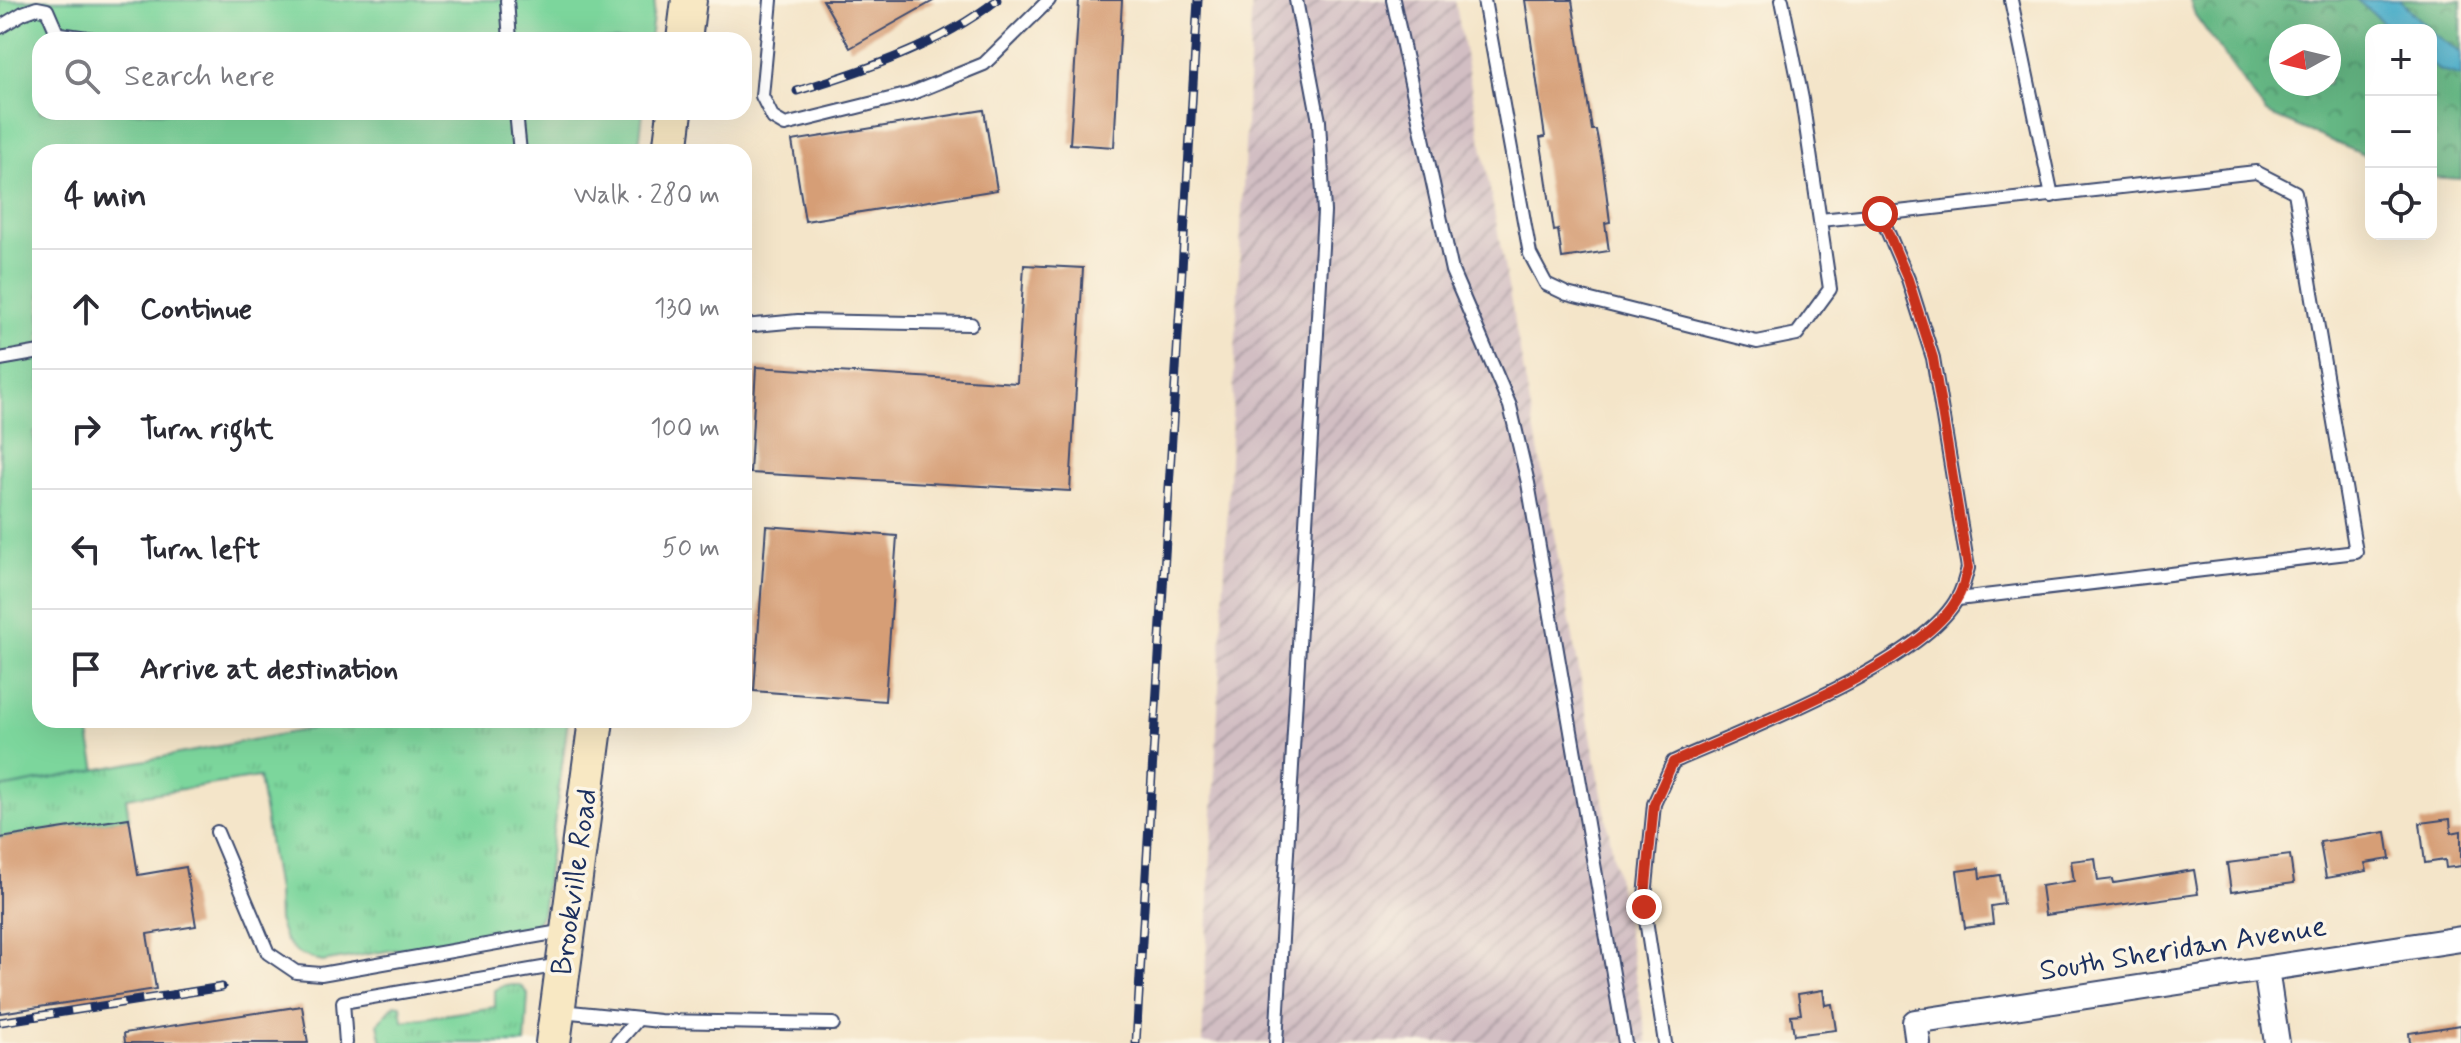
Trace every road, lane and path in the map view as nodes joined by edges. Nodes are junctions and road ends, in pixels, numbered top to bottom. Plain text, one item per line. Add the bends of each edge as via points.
1 (507, 0) edge
2 (689, 0) edge
3 (771, 0) edge
4 (1049, 0) edge
5 (1296, 0) edge
6 (1393, 0) edge
7 (1484, 0) edge
8 (1782, 0) edge
9 (2011, 0) edge
10 (0, 27) edge
11 (58, 32) edge
12 (509, 32) edge
13 (685, 32) edge
14 (517, 120) edge
15 (674, 120) edge
16 (519, 144) edge
17 (671, 144) edge
18 (2052, 196) junction
19 (1880, 214) junction
20 (1820, 220) junction
21 (971, 324) dead end
22 (752, 325) edge
23 (32, 353) edge
24 (0, 359) edge
25 (1958, 599) junction
26 (595, 728) edge
27 (217, 832) dead end
28 (568, 931) junction
29 (2461, 939) edge
30 (564, 965) junction
31 (2266, 969) junction
32 (638, 1019) junction
33 (833, 1024) dead end
34 (555, 1027) edge
35 (1916, 1032) edge
36 (346, 1043) edge
37 (617, 1043) edge
38 (1276, 1043) edge
39 (1625, 1043) edge
40 (1665, 1043) edge
41 (2277, 1043) edge

1 - 12 lane
2 - 13 main road
3 - 4 lane via 762,96 773,118 785,125 910,94 984,64
5 - 38 lane via 1319,121 1324,212
6 - 39 lane via 1452,271 1510,406 1528,483
7 - 20 lane via 1530,254 1546,284 1567,294 1757,342 1797,334 1830,289
8 - 20 lane
9 - 18 lane
10 - 11 lane via 37,8 47,10
14 - 16 lane
15 - 17 main road
18 - 19 lane
18 - 25 lane via 2256,172 2295,192 2356,552
19 - 20 lane
19 - 25 lane via 1933,358 1968,568
21 - 22 lane
23 - 24 lane
25 - 40 lane via 1922,636 1855,681 1673,762 1654,804 1644,907
26 - 28 main road, Brookville Road
27 - 28 lane via 268,953 296,972 321,974
28 - 30 main road, Brookville Road
29 - 31 street, South Sheridan Avenue
30 - 34 main road, Brookville Road
30 - 36 lane via 343,1002
31 - 35 street, South Sheridan Avenue
31 - 41 street
32 - 33 lane
32 - 34 lane
32 - 37 lane

